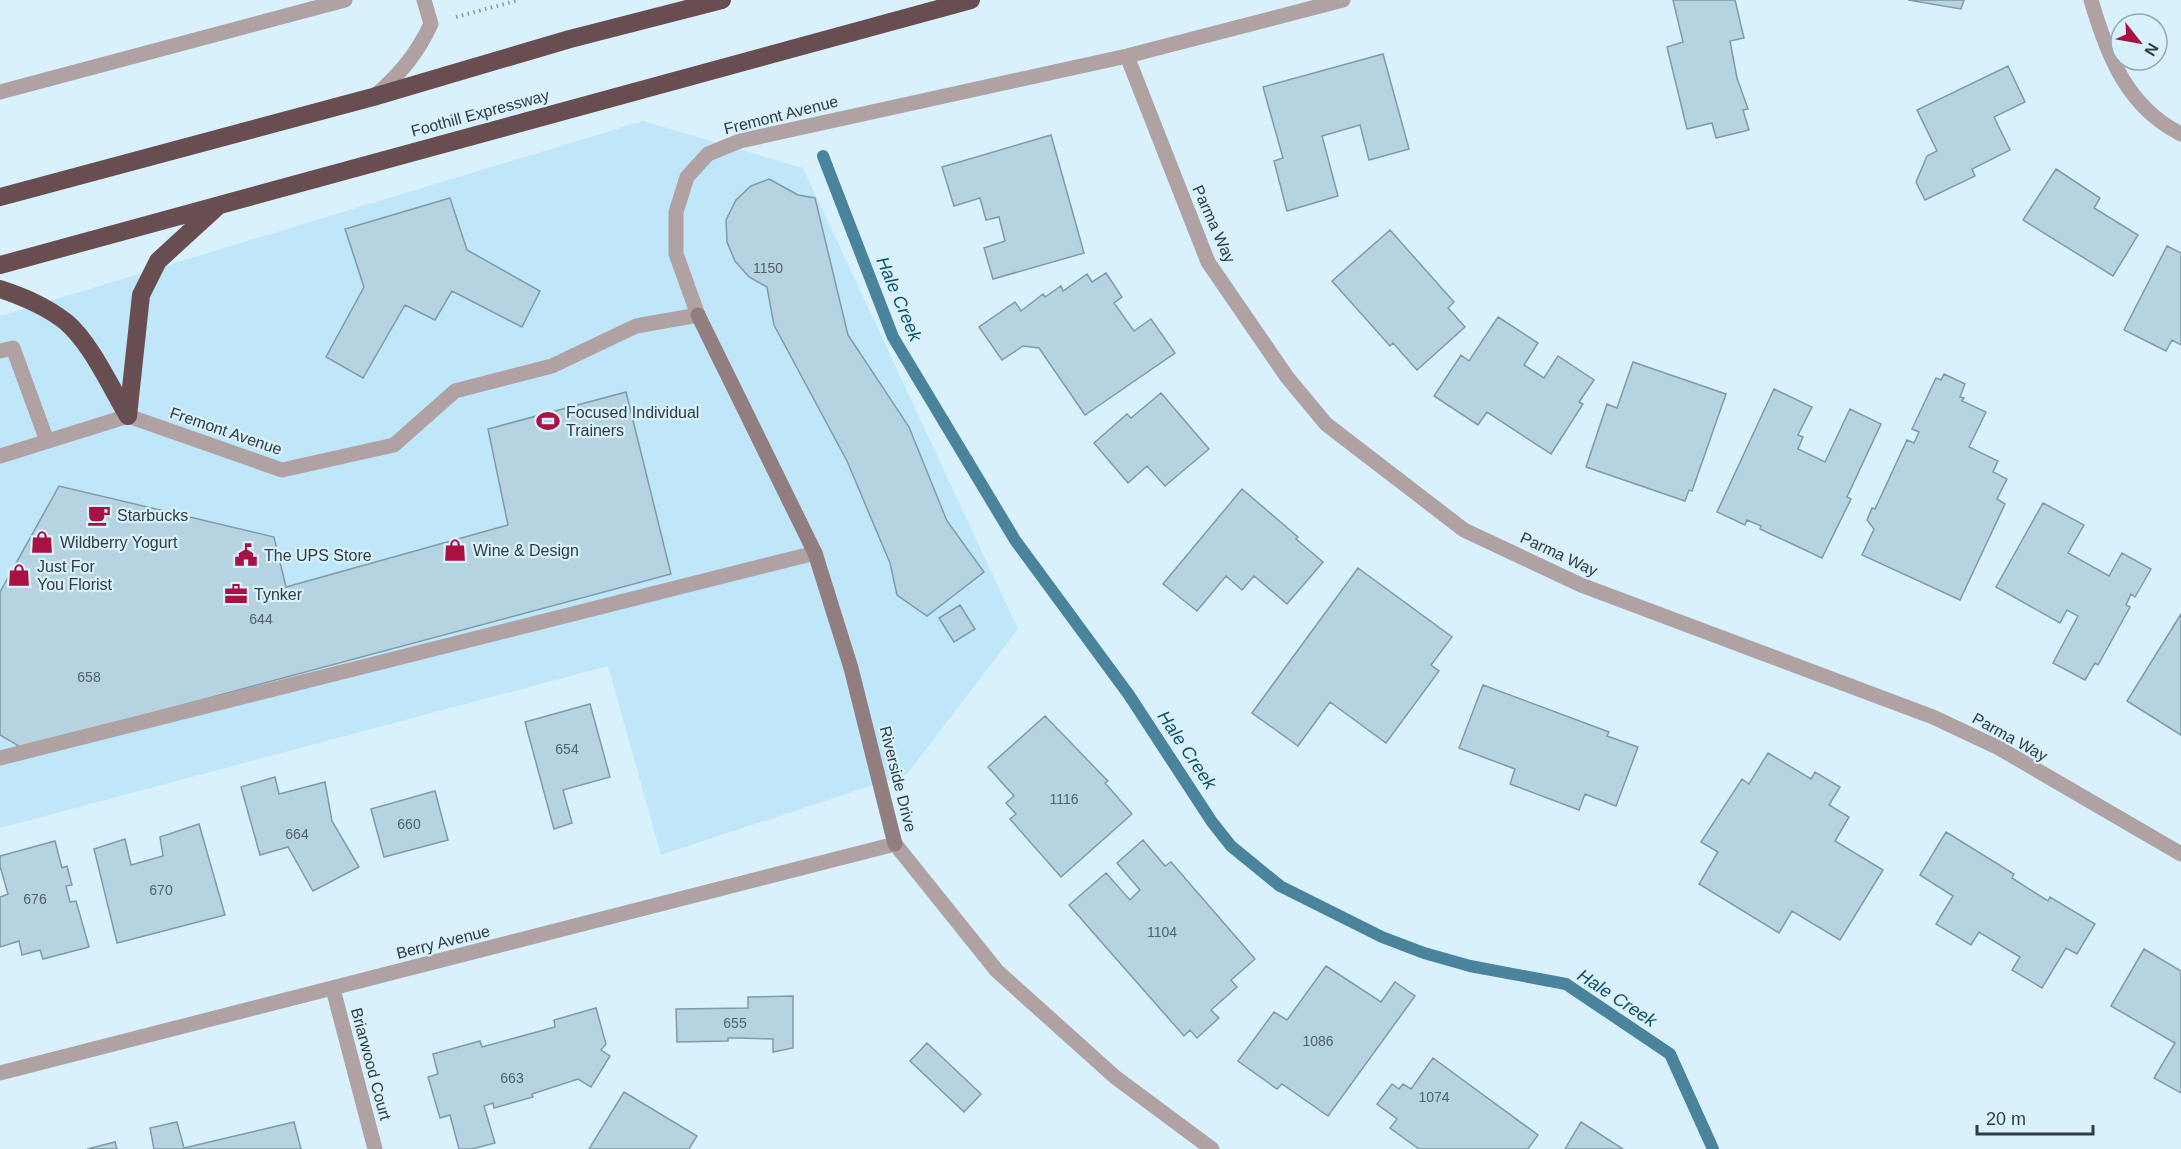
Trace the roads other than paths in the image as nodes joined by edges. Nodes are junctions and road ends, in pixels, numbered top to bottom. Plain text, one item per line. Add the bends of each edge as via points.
1 (345, 0) edge
2 (424, 0) edge
3 (722, 0) edge
4 (971, 0) edge
5 (1343, 0) edge
6 (2091, 0) edge
7 (1126, 56) junction
8 (0, 92) edge
9 (373, 98) junction
10 (2181, 134) edge
11 (0, 197) edge
12 (222, 203) junction
13 (0, 265) edge
14 (0, 289) edge
15 (698, 315) junction
16 (0, 351) edge
17 (128, 416) junction
18 (47, 441) junction
19 (0, 456) edge
20 (815, 553) junction
21 (0, 758) edge
22 (895, 844) junction
23 (2181, 854) edge
24 (333, 989) junction
25 (0, 1073) edge
26 (375, 1149) edge
27 (1212, 1149) edge

1 - 8 street
2 - 9 street via 431,24 420,46 402,72
3 - 9 highway via 570,39
4 - 12 highway, Foothill Expressway
5 - 7 street, Fremont Avenue
6 - 10 street via 2118,76 2164,126
7 - 15 street, Fremont Avenue via 740,141 708,154 687,177 676,212 676,254
7 - 23 street, Parma Way via 1208,262 1287,377 1326,424 1464,530 1581,585 1934,717 1999,748
9 - 11 highway
12 - 13 highway, Foothill Expressway
12 - 17 highway via 158,261 141,295
14 - 17 highway via 37,302 68,323 86,345
15 - 17 street, Fremont Avenue via 636,326 552,366 455,391 394,445 282,470
15 - 20 street, Riverside Drive
16 - 18 street via 13,348
17 - 18 street
18 - 19 street
20 - 21 street
20 - 22 street, Riverside Drive via 851,668
22 - 24 street, Berry Avenue
22 - 27 street, Riverside Drive via 997,971 1115,1077
24 - 25 street, Berry Avenue
24 - 26 street, Briarwood Court

